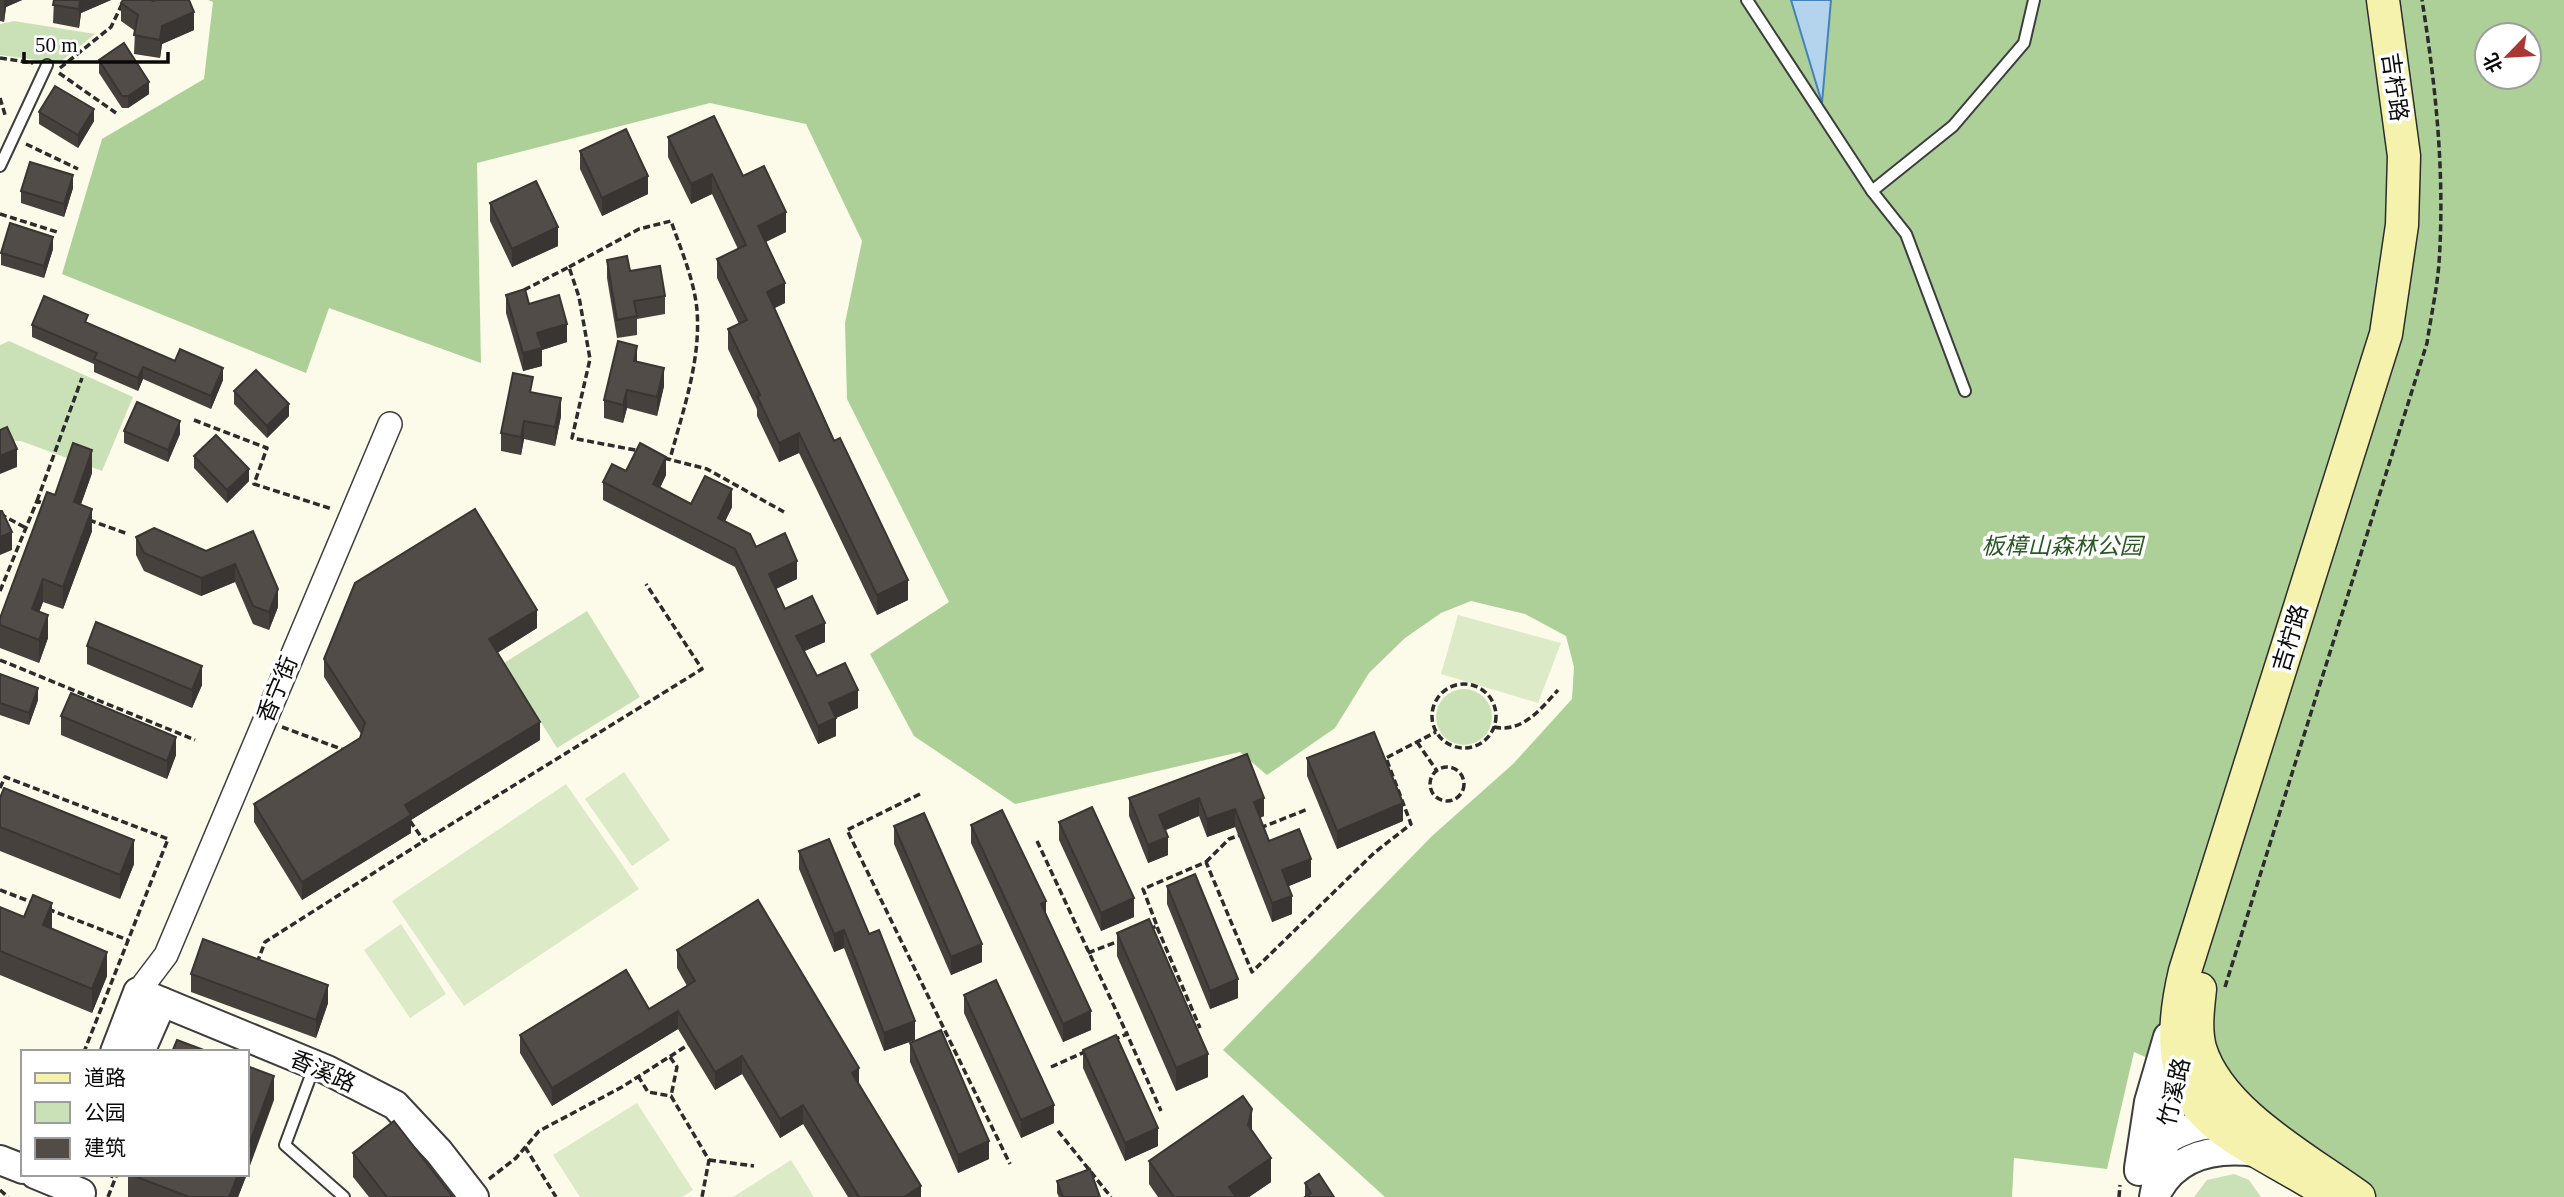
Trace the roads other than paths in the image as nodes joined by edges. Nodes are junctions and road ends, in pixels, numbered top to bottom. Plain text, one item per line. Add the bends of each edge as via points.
1 (1747, 0) edge
2 (2034, 0) edge
3 (2382, 0) edge
4 (2403, 0) edge
5 (47, 65) road end
6 (0, 166) edge
7 (1872, 191) junction
8 (1965, 391) dead end
9 (390, 424) dead end
10 (2212, 990) junction
11 (150, 997) junction
12 (2176, 1008) junction
13 (116, 1050) edge
14 (140, 1050) edge
15 (314, 1065) junction
16 (2179, 1066) junction
17 (2213, 1123) junction
18 (2163, 1142) junction
19 (2256, 1152) junction
20 (0, 1160) edge
21 (21, 1169) edge
22 (44, 1176) edge
23 (2137, 1184) edge
24 (87, 1186) edge
25 (473, 1195) edge
26 (344, 1197) edge
27 (2154, 1197) edge
28 (2334, 1197) edge
29 (2359, 1197) edge

1 - 7 lane
2 - 7 lane via 2024,43 1953,126
3 - 12 main road, 吉柠路 via 2404,156 2402,225 2386,334
4 - 10 main road, 吉柠路 via 2421,155 2421,238 2412,298 2397,365
5 - 6 lane
7 - 8 lane via 1906,234
9 - 11 street, 香宁街
10 - 16 street, 竹溪路
10 - 29 main road, 吉柠路 via 2197,1029 2216,1083 2241,1111
11 - 13 street, 香宁街
11 - 14 street, 香宁街
11 - 15 street, 香溪路
12 - 16 main road, 吉柠路
12 - 23 street, 竹溪路 via 2149,1102
15 - 25 street, 香溪路 via 395,1105
15 - 26 lane via 285,1145
16 - 17 main road, 吉柠路 via 2193,1099
16 - 18 street, 竹溪路
17 - 18 street
17 - 19 main road, 吉柠路
17 - 29 street via 2251,1129
18 - 23 street via 2155,1148
18 - 27 street, 竹溪路
19 - 27 street via 2219,1151 2185,1161 2171,1171
19 - 28 main road, 吉柠路
20 - 21 street
22 - 24 street

